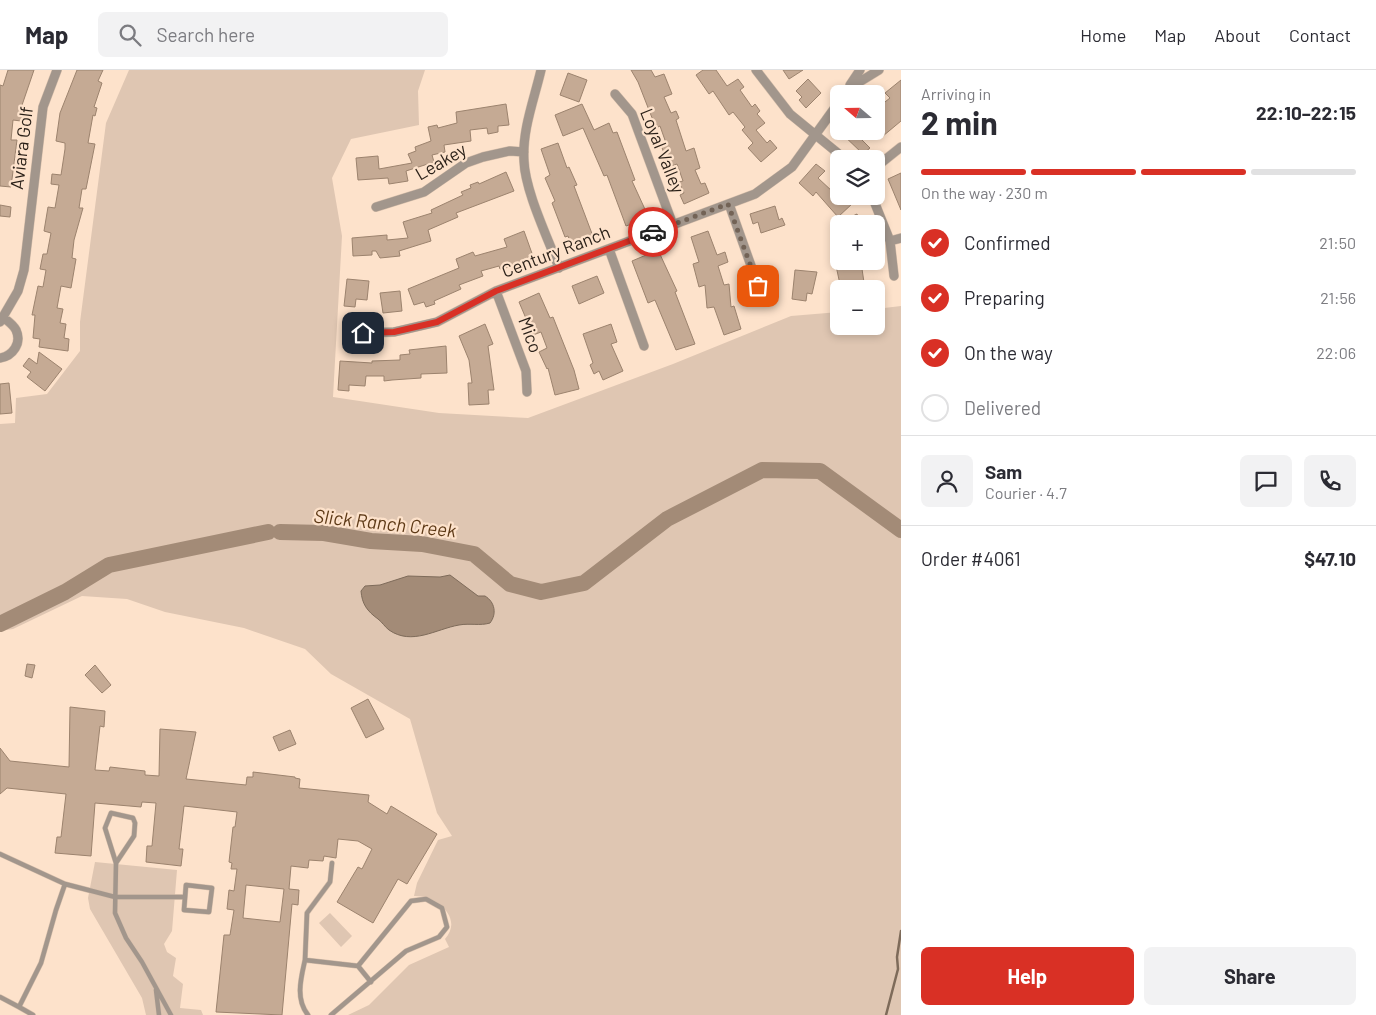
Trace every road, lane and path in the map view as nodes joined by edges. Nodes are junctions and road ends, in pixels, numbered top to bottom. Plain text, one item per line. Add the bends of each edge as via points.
1 (57, 70) edge
2 (541, 70) edge
3 (756, 70) edge
4 (860, 70) edge
5 (879, 70) edge
6 (850, 85) edge
7 (855, 85) edge
8 (615, 94) dead end
9 (830, 116) edge
10 (817, 135) junction
11 (901, 147) edge
12 (834, 150) edge
13 (524, 152) junction
14 (885, 160) edge
15 (728, 204) junction
16 (876, 205) edge
17 (376, 206) dead end
18 (673, 225) junction
19 (901, 238) edge
20 (890, 241) junction
21 (609, 249) junction
22 (559, 268) junction
23 (894, 276) dead end
24 (496, 291) junction
25 (764, 302) dead end
26 (2, 320) edge
27 (363, 333) dead end
28 (644, 346) dead end
29 (0, 358) edge
30 (527, 392) dead end
31 (0, 854) edge
32 (116, 863) junction
33 (332, 864) dead end
34 (65, 884) junction
35 (115, 897) junction
36 (185, 897) junction
37 (305, 960) junction
38 (358, 966) junction
39 (371, 982) junction
40 (156, 988) junction
41 (0, 997) edge
42 (19, 1007) junction
43 (34, 1015) edge
44 (159, 1015) edge
45 (171, 1015) edge
46 (308, 1015) edge
47 (331, 1015) edge

1 - 26 street, Aviara Golf via 43,108 24,270 18,291
2 - 13 street
3 - 10 street via 780,103
4 - 6 street
5 - 7 street
8 - 18 street, Loyal Valley via 632,114
9 - 10 street, Century Ranch
10 - 12 street
10 - 15 street, Century Ranch via 802,156 780,177 755,194
11 - 14 street
13 - 17 street, Leakey via 510,151 474,160 424,192
13 - 22 street via 528,183
15 - 18 street, Century Ranch
15 - 25 street
16 - 20 street
18 - 21 street, Century Ranch
19 - 20 street
20 - 23 street
21 - 22 street, Century Ranch
21 - 28 street
22 - 24 street, Century Ranch
24 - 27 street, Century Ranch via 429,324 394,332
24 - 30 street, Mico via 526,371
26 - 29 street, Aviara Golf via 16,329 18,340 15,349
31 - 34 lane
32 - 32 lane via 134,836 135,823 127,815 111,814 105,828
32 - 35 lane
33 - 37 lane via 330,882 307,913
34 - 35 lane
34 - 42 lane via 41,963
35 - 36 lane
35 - 40 lane via 119,924
36 - 36 lane via 184,910 209,912 212,888 186,885
37 - 38 lane
37 - 46 lane via 300,982 301,1001
38 - 39 lane
38 - 39 lane via 411,901 426,899 442,908 447,927 439,937 406,951
39 - 47 lane
40 - 44 lane
40 - 45 lane
41 - 42 lane
42 - 43 lane

